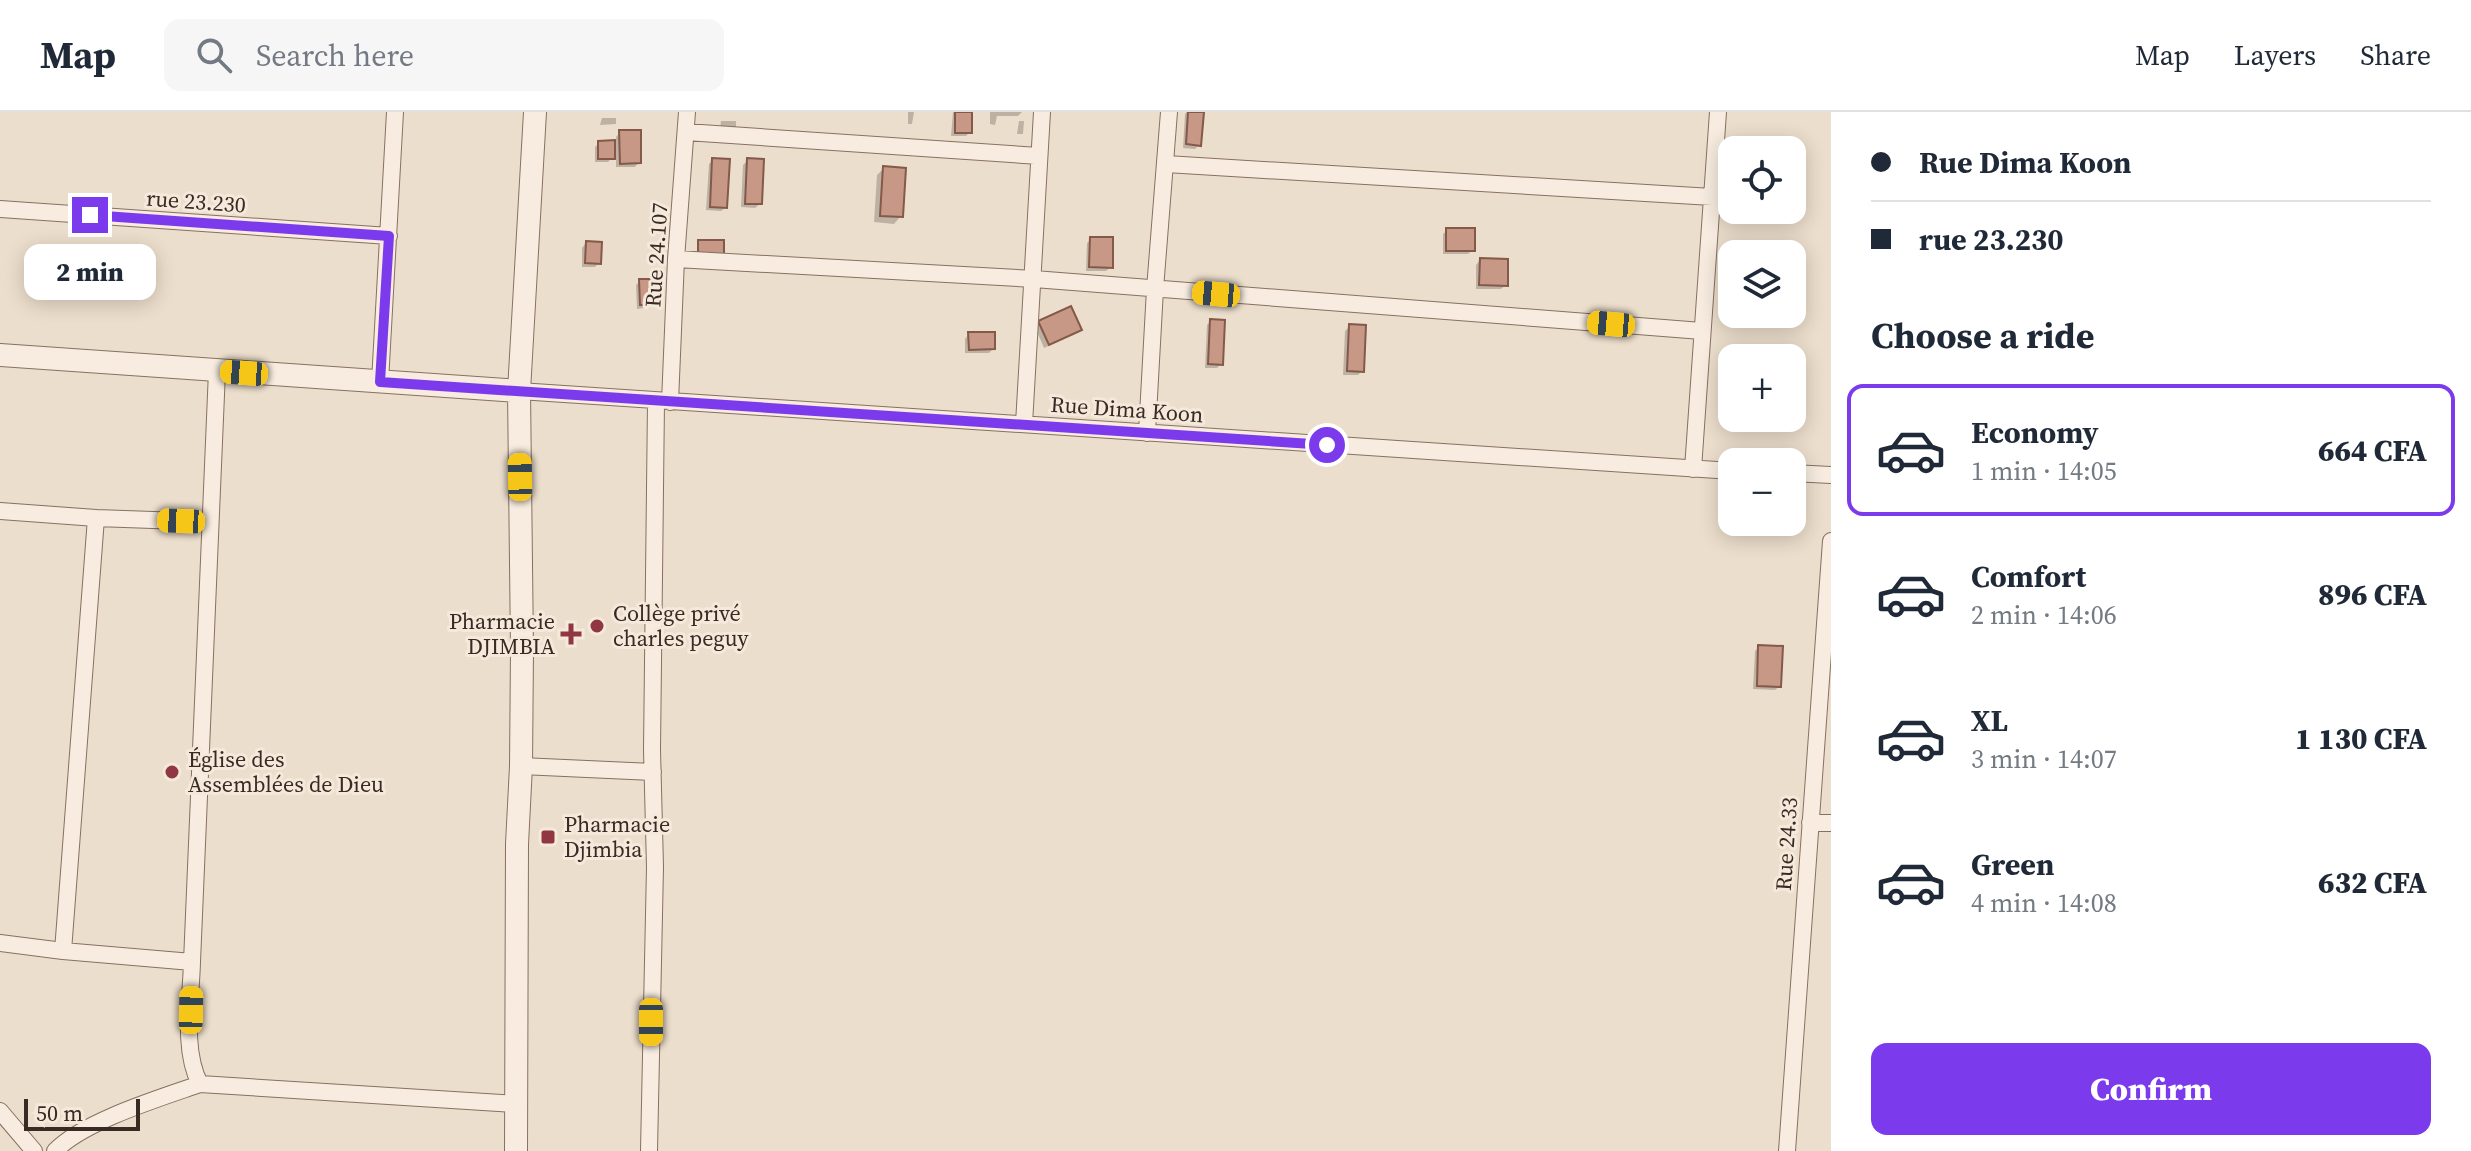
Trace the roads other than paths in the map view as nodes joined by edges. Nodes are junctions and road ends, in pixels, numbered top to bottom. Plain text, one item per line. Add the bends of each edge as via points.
1 (395, 112) edge
2 (535, 112) edge
3 (687, 112) edge
4 (1042, 112) edge
5 (1169, 112) edge
6 (1718, 112) edge
7 (686, 132) junction
8 (1039, 156) junction
9 (1166, 164) junction
10 (1712, 197) junction
11 (0, 209) edge
12 (389, 236) junction
13 (676, 259) junction
14 (1034, 279) junction
15 (1155, 289) junction
16 (1702, 331) junction
17 (0, 355) edge
18 (217, 371) junction
19 (380, 382) junction
20 (519, 391) junction
21 (663, 402) junction
22 (1024, 424) junction
23 (1147, 433) junction
24 (1693, 469) junction
25 (1718, 470) edge
26 (1806, 474) edge
27 (1831, 475) edge
28 (0, 511) edge
29 (96, 518) junction
30 (210, 522) junction
31 (1831, 541) edge
32 (521, 766) junction
33 (653, 772) junction
34 (1810, 823) junction
35 (1831, 823) edge
36 (0, 943) edge
37 (63, 951) junction
38 (192, 962) junction
39 (200, 1084) junction
40 (516, 1104) junction
41 (0, 1111) edge
42 (34, 1151) edge
43 (55, 1151) edge
44 (516, 1151) edge
45 (649, 1151) edge
46 (1787, 1151) edge

1 - 12 street
2 - 20 street
3 - 7 street, Rue 24.107
4 - 8 street
5 - 9 street
6 - 10 street
7 - 8 street
7 - 13 street, Rue 24.107
8 - 14 street
9 - 10 street
9 - 15 street
10 - 16 street
11 - 12 street, rue 23.230
12 - 19 street
13 - 14 street
13 - 21 street, Rue 24.107
14 - 15 street
14 - 22 street
15 - 16 street
15 - 23 street
16 - 24 street
17 - 18 street
18 - 19 street
18 - 30 street
19 - 20 street
20 - 21 street, Rue Dima Koon
20 - 32 street
21 - 22 street, Rue Dima Koon
21 - 33 street, Rue 24.107
22 - 23 street, Rue Dima Koon
23 - 24 street, Rue Dima Koon
24 - 25 street, Rue Dima Koon
26 - 27 street
28 - 29 street
29 - 30 street
29 - 37 street
30 - 38 street
31 - 34 street, Rue 24.33
32 - 33 street
32 - 40 street
33 - 45 street, Rue 24.107
34 - 35 street
34 - 46 street, Rue 24.33
36 - 37 street
37 - 38 street
38 - 39 street via 190,1058
39 - 40 street
39 - 43 street via 106,1120
40 - 44 street
41 - 42 street

